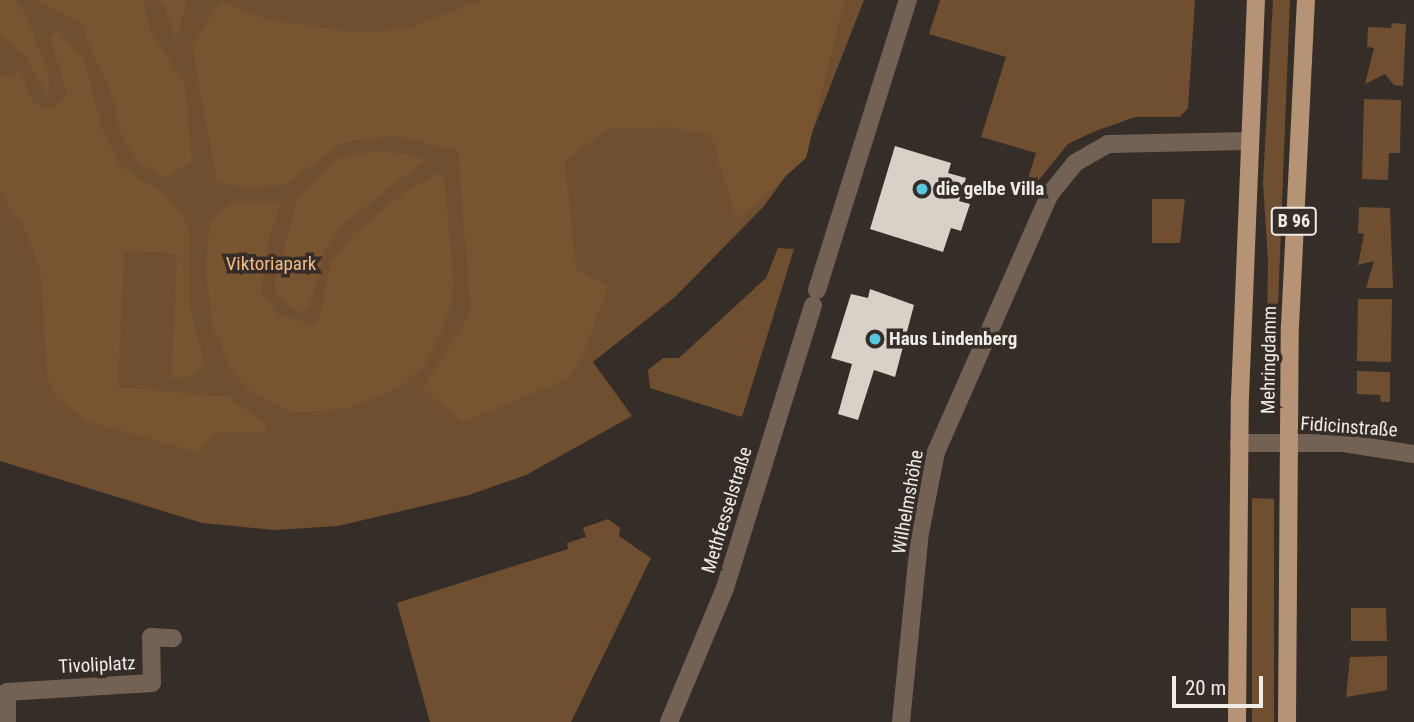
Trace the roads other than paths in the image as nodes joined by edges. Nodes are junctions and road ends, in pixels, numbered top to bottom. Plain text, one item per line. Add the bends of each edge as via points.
1 (908, 0) edge
2 (1256, 0) edge
3 (1306, 0) edge
4 (1248, 141) junction
5 (1238, 443) junction
6 (1288, 443) junction
7 (1414, 454) edge
8 (173, 639) dead end
9 (8, 722) edge
10 (669, 722) edge
11 (901, 722) edge
12 (1237, 722) edge
13 (1287, 722) edge

1 - 10 street, Methfesselstraße via 725,587
2 - 4 main road, Mehringdamm / B 96
3 - 6 main road, Mehringdamm / B 96
4 - 5 main road, Mehringdamm / B 96
4 - 11 street, Wilhelmshöhe via 1108,144 1075,163 1050,194 936,452 920,533
5 - 6 street, Fidicinstraße
5 - 12 main road, Mehringdamm / B 96
6 - 7 street, Fidicinstraße via 1343,443
6 - 13 main road, Mehringdamm / B 96
8 - 9 street, Tivoliplatz via 152,637 152,683 7,692

